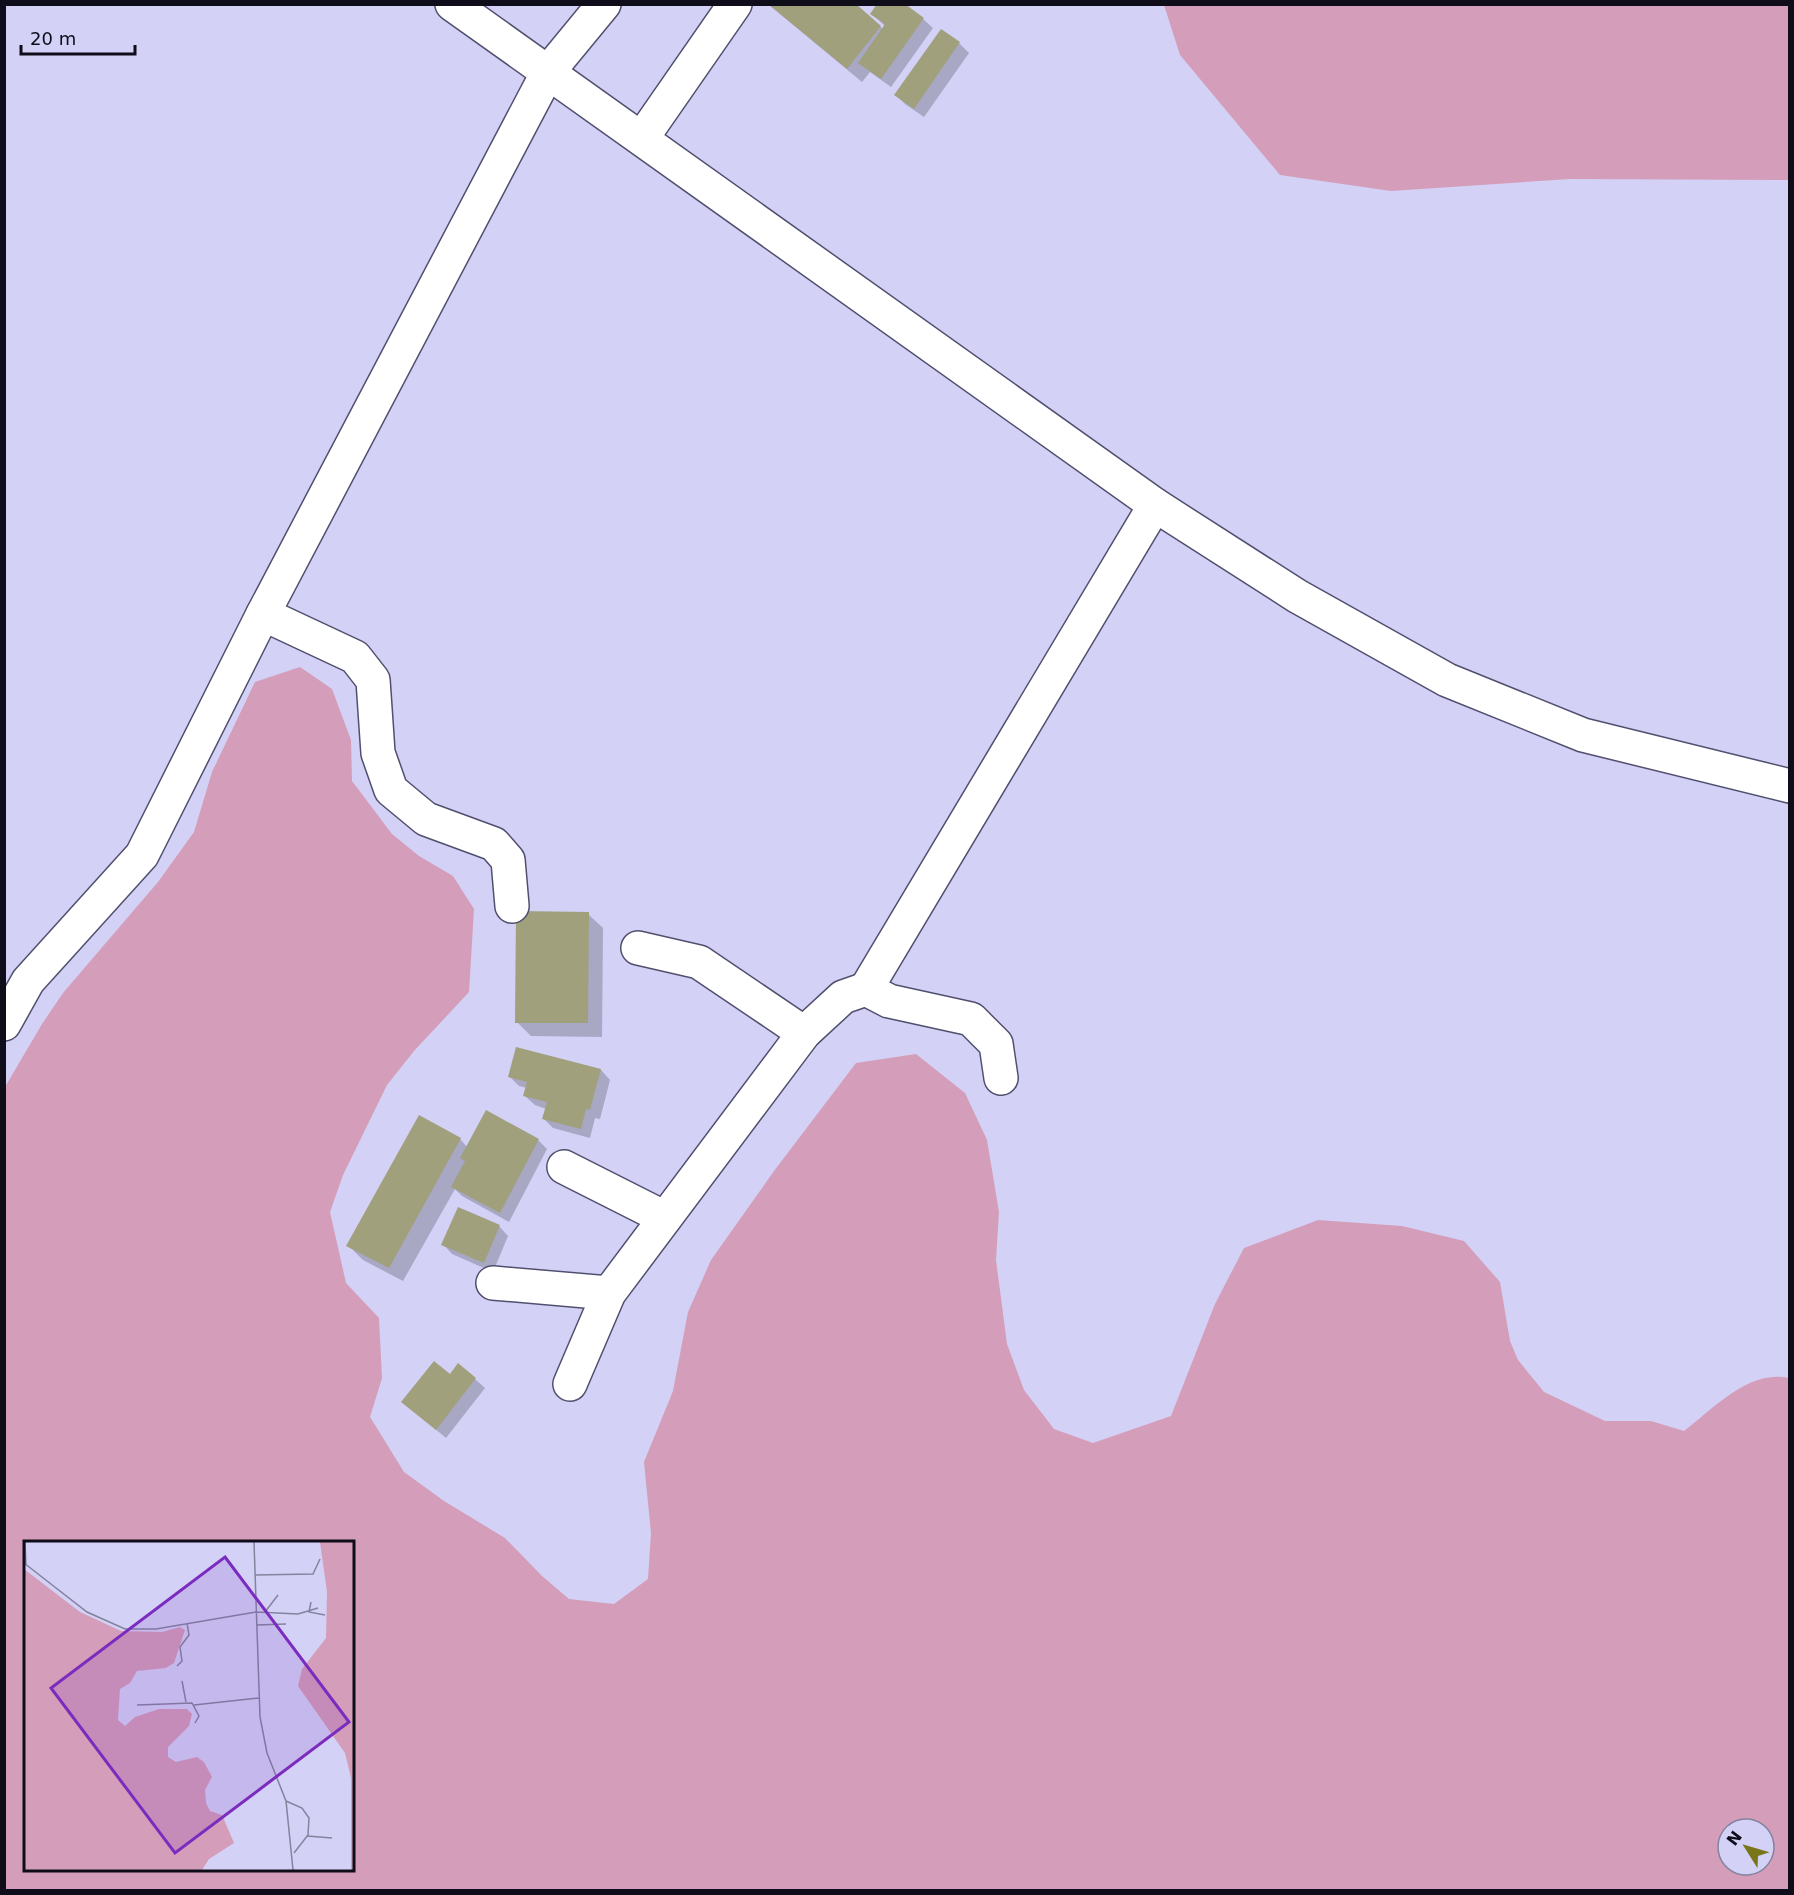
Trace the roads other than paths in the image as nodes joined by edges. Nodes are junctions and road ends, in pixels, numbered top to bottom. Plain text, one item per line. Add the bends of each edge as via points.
1 (452, 4) edge
2 (735, 4) edge
3 (599, 7) edge
4 (548, 72) junction
5 (642, 138) junction
6 (1155, 505) junction
7 (263, 614) junction
8 (1790, 786) edge
9 (512, 906) dead end
10 (638, 948) dead end
11 (867, 989) junction
12 (4, 1024) edge
13 (804, 1033) junction
14 (1001, 1078) dead end
15 (564, 1167) dead end
16 (665, 1218) junction
17 (493, 1283) dead end
18 (609, 1293) junction
19 (570, 1384) dead end

1 - 4 street
2 - 5 street
3 - 4 street
4 - 5 street
4 - 7 street
5 - 6 street
6 - 8 street via 1297,596 1446,680 1583,735
6 - 11 street
7 - 9 street via 355,657 373,680 378,753 391,790 426,819 494,844 508,860
7 - 12 street via 142,855 28,981
10 - 13 street via 699,962
11 - 13 street via 843,997
11 - 14 street via 889,1001 971,1019 996,1044
13 - 16 street
15 - 16 street
16 - 18 street
17 - 18 street
18 - 19 street

